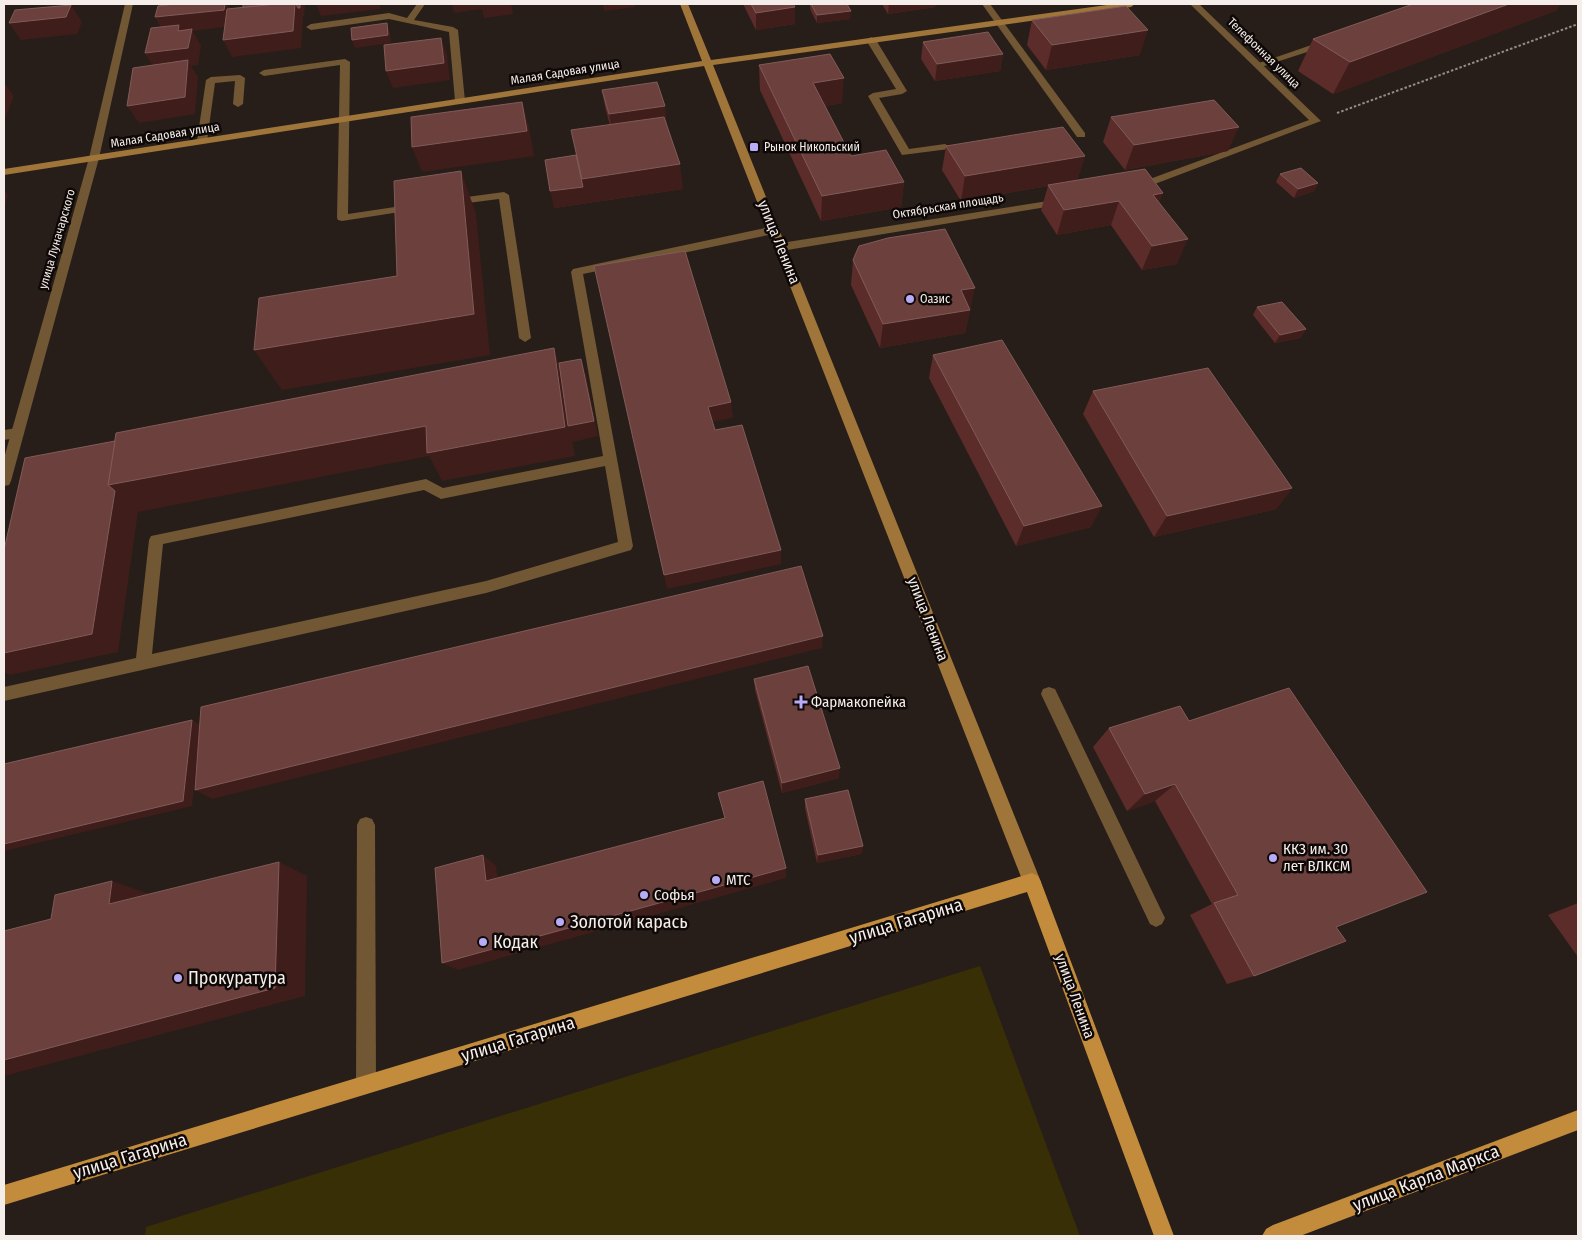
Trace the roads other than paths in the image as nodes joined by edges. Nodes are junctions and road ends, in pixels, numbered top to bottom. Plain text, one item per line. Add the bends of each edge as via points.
1 (129, 4) edge
2 (420, 4) edge
3 (684, 4) edge
4 (986, 4) edge
5 (1131, 4) edge
6 (1194, 4) edge
7 (409, 21) junction
8 (1001, 22) junction
9 (311, 27) dead end
10 (871, 40) junction
11 (1333, 41) edge
12 (707, 63) junction
13 (1258, 65) junction
14 (264, 74) dead end
15 (460, 102) junction
16 (238, 104) dead end
17 (342, 120) junction
18 (1081, 135) dead end
19 (202, 142) junction
20 (945, 146) edge
21 (94, 158) junction
22 (4, 172) edge
23 (1128, 190) edge
24 (1070, 201) edge
25 (774, 230) junction
26 (781, 247) junction
27 (524, 338) dead end
28 (10, 434) edge
29 (610, 460) junction
30 (4, 480) edge
31 (143, 663) junction
32 (4, 694) edge
33 (1049, 694) dead end
34 (366, 825) dead end
35 (1032, 882) junction
36 (1156, 918) dead end
37 (366, 1084) junction
38 (1578, 1120) edge
39 (4, 1194) edge
40 (1164, 1236) edge
41 (1273, 1236) edge

1 - 21 street, улица Луначарского
2 - 7 street
3 - 12 street, улица Ленина
4 - 8 street
5 - 8 street, Малая Садовая улица
6 - 13 street, Телефонная улица
7 - 9 street via 389,16
7 - 15 street via 453,30
8 - 10 street, Малая Садовая улица
8 - 18 street
10 - 12 street, Малая Садовая улица
10 - 20 street via 902,90 873,96 906,153
11 - 13 street
12 - 15 street, Малая Садовая улица
12 - 25 street, улица Ленина
13 - 23 street, Телефонная улица via 1316,121
14 - 17 street via 345,62
15 - 17 street, Малая Садовая улица
16 - 19 street via 240,78 211,80
17 - 19 street, Малая Садовая улица
17 - 27 street via 342,218 504,195
19 - 21 street, Малая Садовая улица
21 - 22 street, Малая Садовая улица
21 - 28 street, улица Луначарского
24 - 26 street, Октябрьская площадь
25 - 26 street, улица Ленина
25 - 29 street via 577,272
26 - 35 street, улица Ленина
28 - 30 street, улица Луначарского
29 - 31 street via 626,546 486,588
29 - 31 street via 441,494 426,484 156,540
31 - 32 street
33 - 36 street
34 - 37 street
35 - 37 main road, улица Гагарина
35 - 40 main road, улица Ленина
37 - 39 main road, улица Гагарина
38 - 41 main road, улица Карла Маркса

